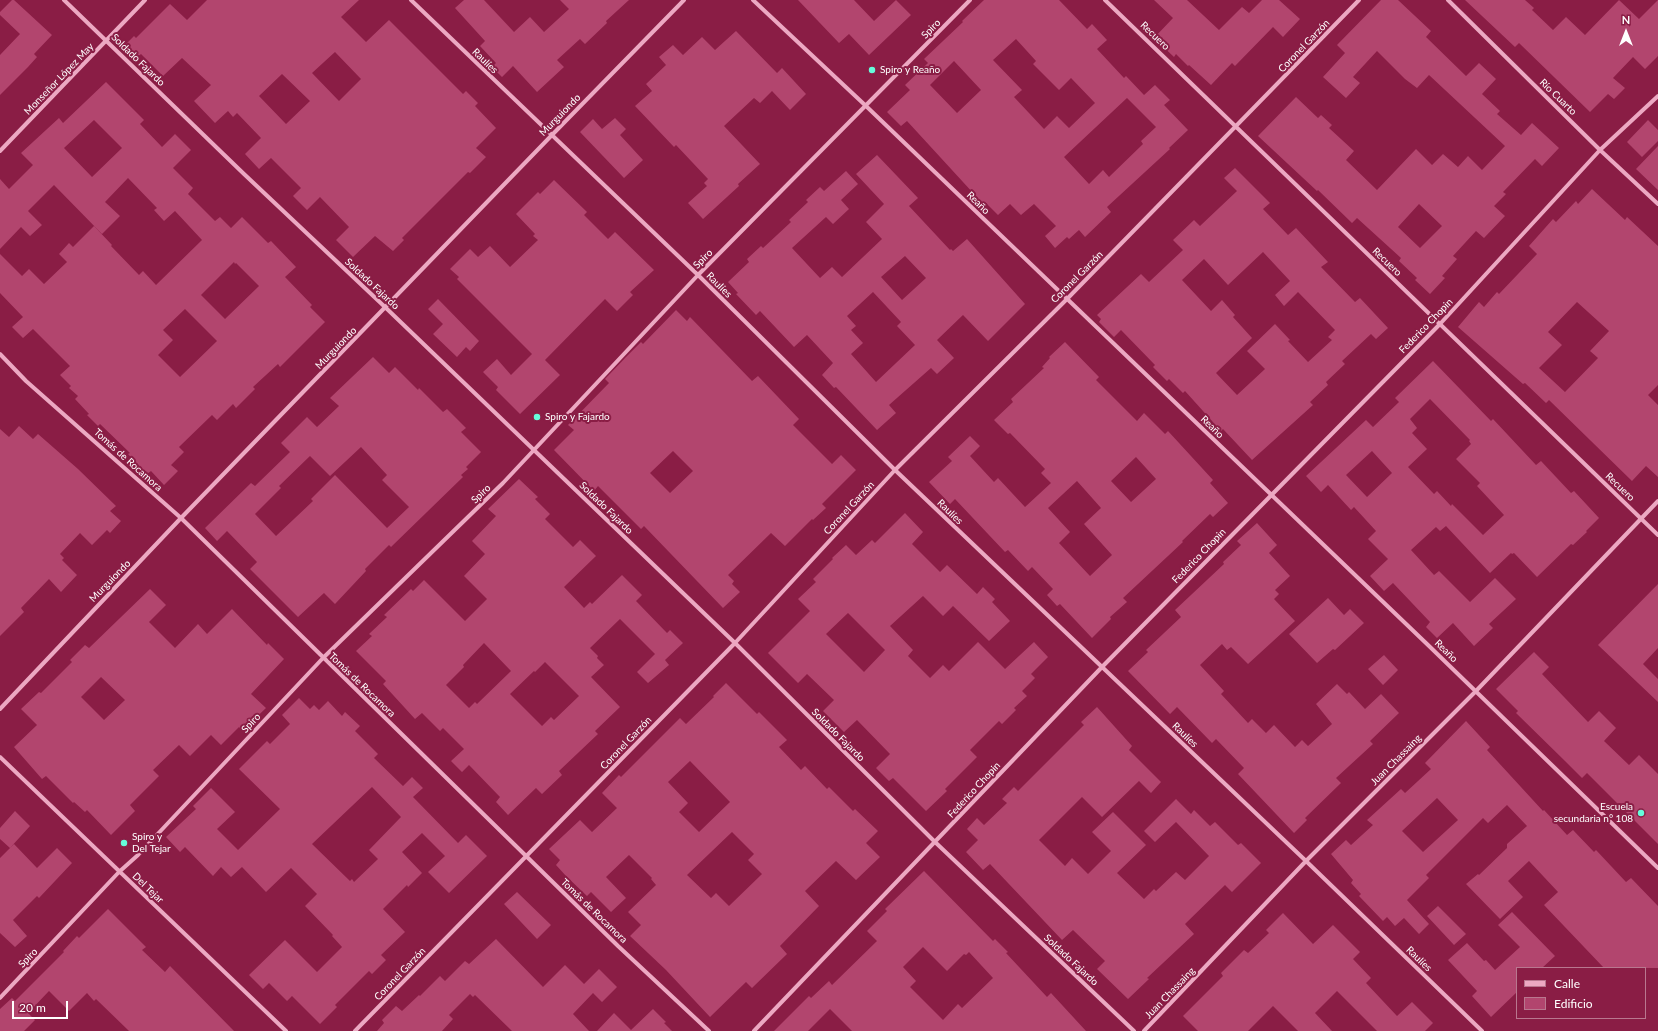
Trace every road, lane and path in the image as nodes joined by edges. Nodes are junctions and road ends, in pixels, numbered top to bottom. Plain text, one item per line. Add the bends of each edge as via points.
1 (64, 0) edge
2 (145, 0) edge
3 (411, 0) edge
4 (684, 0) edge
5 (753, 0) edge
6 (970, 0) edge
7 (1105, 0) edge
8 (1359, 0) edge
9 (1448, 0) edge
10 (107, 41) junction
11 (1658, 96) edge
12 (866, 106) junction
13 (1237, 126) junction
14 (551, 136) junction
15 (1600, 150) junction
16 (0, 151) edge
17 (1658, 204) edge
18 (698, 275) junction
19 (1067, 299) junction
20 (386, 308) junction
21 (1440, 324) junction
22 (0, 354) edge
23 (534, 450) junction
24 (895, 470) junction
25 (1271, 494) junction
26 (1658, 501) edge
27 (181, 518) junction
28 (1640, 519) junction
29 (1658, 535) edge
30 (735, 643) junction
31 (323, 658) junction
32 (1102, 667) junction
33 (1476, 691) junction
34 (0, 709) edge
35 (0, 757) edge
36 (935, 842) junction
37 (527, 856) junction
38 (1306, 862) junction
39 (1658, 868) edge
40 (119, 872) junction
41 (0, 998) edge
42 (286, 1031) edge
43 (355, 1031) edge
44 (709, 1031) edge
45 (754, 1031) edge
46 (1134, 1031) edge
47 (1144, 1031) edge
48 (1482, 1031) edge

1 - 10 street, Soldado Fajardo
2 - 10 street, Monseñor López May
3 - 14 street, Raulíes
4 - 14 street, Murguiondo
5 - 12 street, Reaño
6 - 12 street, Spiro
7 - 13 street, Recuero
8 - 13 street, Coronel Garzón
9 - 15 street, Río Cuarto
10 - 16 street, Monseñor López May
10 - 20 street, Soldado Fajardo
11 - 15 street, Federico Chopin
12 - 18 street, Spiro
12 - 19 street, Reaño
13 - 19 street, Coronel Garzón
13 - 21 street, Recuero
14 - 18 street, Raulíes
14 - 20 street, Murguiondo
15 - 17 street, Río Cuarto
15 - 21 street, Federico Chopin
18 - 23 street, Spiro
18 - 24 street, Raulíes
19 - 24 street, Coronel Garzón
19 - 25 street, Reaño
20 - 23 street, Soldado Fajardo
20 - 27 street, Murguiondo
21 - 25 street, Federico Chopin
21 - 28 street, Recuero
22 - 27 street, Tomás de Rocamora via 26,381
23 - 30 street, Soldado Fajardo
23 - 31 street, Spiro
24 - 30 street, Coronel Garzón
24 - 32 street, Raulíes
25 - 32 street, Federico Chopin
25 - 33 street, Reaño
26 - 28 street, Juan Chassaing
27 - 31 street, Tomás de Rocamora
27 - 34 street, Murguiondo
28 - 29 street, Recuero
28 - 33 street, Juan Chassaing
30 - 36 street, Soldado Fajardo
30 - 37 street, Coronel Garzón
31 - 37 street, Tomás de Rocamora
31 - 40 street, Spiro via 138,855
32 - 36 street, Federico Chopin
32 - 38 street, Raulíes
33 - 38 street, Juan Chassaing
33 - 39 street, Reaño
35 - 40 street, Del Tejar
36 - 45 street, Federico Chopin
36 - 46 street, Soldado Fajardo
37 - 43 street, Coronel Garzón
37 - 44 street, Tomás de Rocamora
38 - 47 street, Juan Chassaing
38 - 48 street, Raulíes
40 - 41 street, Spiro
40 - 42 street, Del Tejar

